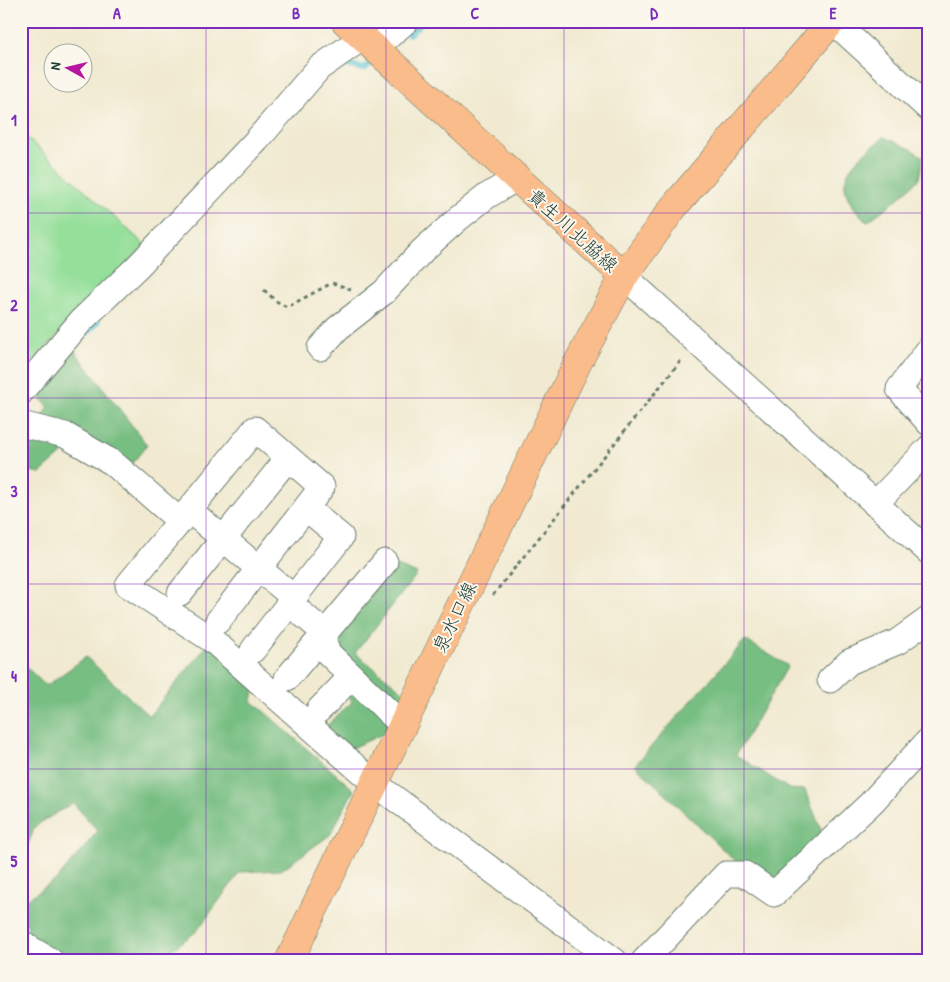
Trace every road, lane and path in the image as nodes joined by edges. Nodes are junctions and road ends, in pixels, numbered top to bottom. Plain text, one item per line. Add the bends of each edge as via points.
1 (406, 21) edge
2 (833, 21) edge
3 (361, 36) edge
4 (929, 109) edge
5 (517, 178) junction
6 (624, 276) junction
7 (264, 290) dead end
8 (374, 300) junction
9 (696, 341) junction
10 (320, 348) dead end
11 (929, 349) edge
12 (21, 392) edge
13 (929, 423) edge
14 (21, 424) edge
15 (929, 448) edge
16 (288, 458) junction
17 (876, 504) junction
18 (306, 508) junction
19 (184, 516) junction
20 (224, 539) junction
21 (929, 552) edge
22 (385, 562) dead end
23 (259, 568) junction
24 (180, 593) dead end
25 (491, 598) dead end
26 (291, 601) junction
27 (929, 619) edge
28 (218, 620) dead end
29 (323, 636) junction
30 (253, 650) dead end
31 (352, 676) junction
32 (288, 678) dead end
33 (830, 680) dead end
34 (319, 710) dead end
35 (402, 725) junction
36 (929, 740) edge
37 (374, 783) junction
38 (21, 943) edge
39 (51, 961) edge
40 (289, 961) edge
41 (615, 961) edge
42 (644, 961) edge

1 - 3 street
2 - 4 street
2 - 6 main road, 貴生川北脇線 via 673,208
3 - 5 main road, 貴生川北脇線
3 - 12 street via 319,68 139,265 81,321
5 - 6 main road, 貴生川北脇線
5 - 8 street via 459,218
6 - 9 street
6 - 35 main road, 泉水口線 via 578,362
7 - 8 path via 287,307 332,283
8 - 10 street via 338,328
9 - 17 street
9 - 25 path
11 - 13 street via 899,389
14 - 19 street via 65,435 113,463
15 - 17 street
16 - 18 street via 322,487
16 - 19 street via 255,429
16 - 20 street
17 - 21 street
18 - 23 street
18 - 26 street via 341,537
19 - 20 street
19 - 37 street via 128,585 212,640
20 - 23 street
20 - 24 street
22 - 29 street
23 - 26 street via 288,592
23 - 28 street
26 - 29 street
26 - 30 street
27 - 33 street via 897,642 849,662
29 - 31 street via 328,653
29 - 32 street
31 - 34 street
31 - 35 street
35 - 37 main road, 泉水口線
36 - 42 street via 871,803 774,894 745,874 726,874
37 - 40 main road, 泉水口線
37 - 41 street
38 - 39 street

